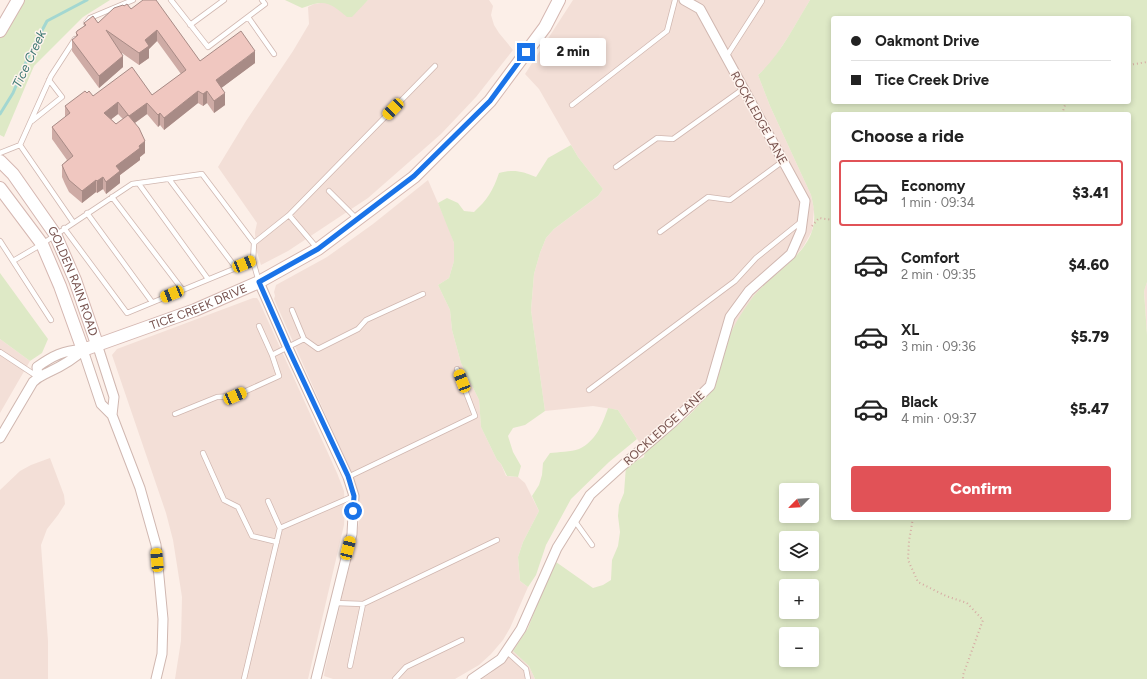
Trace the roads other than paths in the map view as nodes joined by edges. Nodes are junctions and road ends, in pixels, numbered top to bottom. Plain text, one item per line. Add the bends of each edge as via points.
1 (18, 0) edge
2 (133, 0) edge
3 (170, 0) edge
4 (224, 0) edge
5 (262, 0) edge
6 (559, 0) edge
7 (675, 0) edge
8 (684, 0) edge
9 (762, 1) dead end
10 (248, 17) junction
11 (190, 25) junction
12 (0, 31) edge
13 (81, 31) edge
14 (77, 37) edge
15 (274, 54) dead end
16 (726, 57) junction
17 (435, 66) dead end
18 (49, 80) junction
19 (743, 89) junction
20 (572, 105) dead end
21 (30, 122) junction
22 (20, 145) junction
23 (0, 153) edge
24 (0, 161) edge
25 (783, 161) junction
26 (616, 167) dead end
27 (169, 179) junction
28 (139, 184) junction
29 (0, 188) edge
30 (329, 191) dead end
31 (112, 197) junction
32 (87, 213) junction
33 (289, 215) junction
34 (358, 219) junction
35 (802, 220) junction
36 (73, 222) junction
37 (60, 231) junction
38 (660, 232) dead end
39 (0, 241) edge
40 (254, 243) junction
41 (42, 244) junction
42 (318, 249) junction
43 (13, 261) junction
44 (253, 261) junction
45 (236, 268) junction
46 (208, 279) junction
47 (259, 282) junction
48 (182, 290) junction
49 (423, 294) dead end
50 (152, 302) junction
51 (292, 310) dead end
52 (51, 320) dead end
53 (259, 326) dead end
54 (304, 340) junction
55 (97, 344) junction
56 (288, 348) junction
57 (83, 350) junction
58 (0, 352) edge
59 (272, 355) junction
60 (457, 369) dead end
61 (38, 377) junction
62 (589, 390) dead end
63 (175, 414) dead end
64 (112, 415) junction
65 (0, 438) edge
66 (203, 453) dead end
67 (348, 476) junction
68 (354, 496) junction
69 (268, 501) dead end
70 (574, 520) junction
71 (280, 528) junction
72 (497, 540) dead end
73 (277, 542) junction
74 (592, 545) dead end
75 (335, 603) junction
76 (363, 604) junction
77 (462, 640) dead end
78 (506, 651) junction
79 (350, 666) dead end
80 (156, 679) edge
81 (244, 679) edge
82 (316, 679) edge
83 (395, 679) edge
84 (472, 679) edge
85 (528, 679) edge

1 - 12 street
2 - 13 lane via 90,18
3 - 11 lane
4 - 11 lane
5 - 10 lane via 265,4
6 - 34 street, TICE CREEK DRIVE via 545,26 490,101 414,176
7 - 20 lane via 667,31
8 - 16 street, ROCKLEDGE LANE via 700,9
9 - 16 lane
10 - 11 lane via 208,47
10 - 15 lane
14 - 18 lane
16 - 19 street, ROCKLEDGE LANE
17 - 33 lane
18 - 21 lane
18 - 21 lane via 62,97
19 - 25 street, ROCKLEDGE LANE
19 - 26 lane via 673,139 657,138
21 - 22 lane
22 - 23 lane
22 - 36 lane
24 - 37 street, GOLDEN RAIN ROAD
25 - 35 street, ROCKLEDGE LANE via 805,201
25 - 38 lane via 730,200 708,197
27 - 28 lane
27 - 40 lane via 202,174
27 - 45 lane
28 - 31 lane via 132,184
28 - 46 lane
29 - 41 street, GOLDEN RAIN ROAD
30 - 34 lane
31 - 32 lane
31 - 48 lane
32 - 36 lane
32 - 50 lane
33 - 40 lane
33 - 42 lane
34 - 42 street, TICE CREEK DRIVE
35 - 62 lane via 756,258 735,281
35 - 70 street, ROCKLEDGE LANE via 801,231 791,254 749,291 730,317 710,386 590,495
36 - 37 lane
37 - 41 lane
37 - 50 lane via 127,313
37 - 55 street, GOLDEN RAIN ROAD
39 - 43 lane
40 - 44 lane
41 - 43 lane
41 - 57 street, GOLDEN RAIN ROAD
42 - 47 street, TICE CREEK DRIVE
43 - 52 lane
44 - 45 lane
44 - 47 lane
45 - 46 lane
46 - 48 lane
47 - 55 street, TICE CREEK DRIVE via 194,310
47 - 56 street
48 - 50 lane
49 - 54 lane via 366,320 358,329 318,349
51 - 54 lane
53 - 59 lane
54 - 56 lane
55 - 57 street, TICE CREEK DRIVE
55 - 64 street, GOLDEN RAIN ROAD via 114,397
56 - 59 lane
56 - 67 street
57 - 61 street, TICE CREEK DRIVE via 74,359
57 - 64 street, GOLDEN RAIN ROAD via 101,404
58 - 61 lane
59 - 63 lane via 279,376 235,396 217,396
60 - 67 lane via 475,416
61 - 65 street, TICE CREEK DRIVE
64 - 80 street, GOLDEN RAIN ROAD via 140,488 156,545 163,619 162,654
66 - 73 lane via 224,500 238,507 252,536
67 - 68 street
68 - 71 lane
68 - 75 street via 352,534
69 - 71 lane
70 - 74 lane
70 - 78 street, ROCKLEDGE LANE via 557,548 521,629
71 - 73 lane
72 - 76 lane
73 - 81 lane
75 - 76 lane
75 - 82 street
76 - 79 lane
77 - 83 lane via 406,666
78 - 84 street, ROCKLEDGE LANE via 501,659
78 - 85 lane via 526,669

